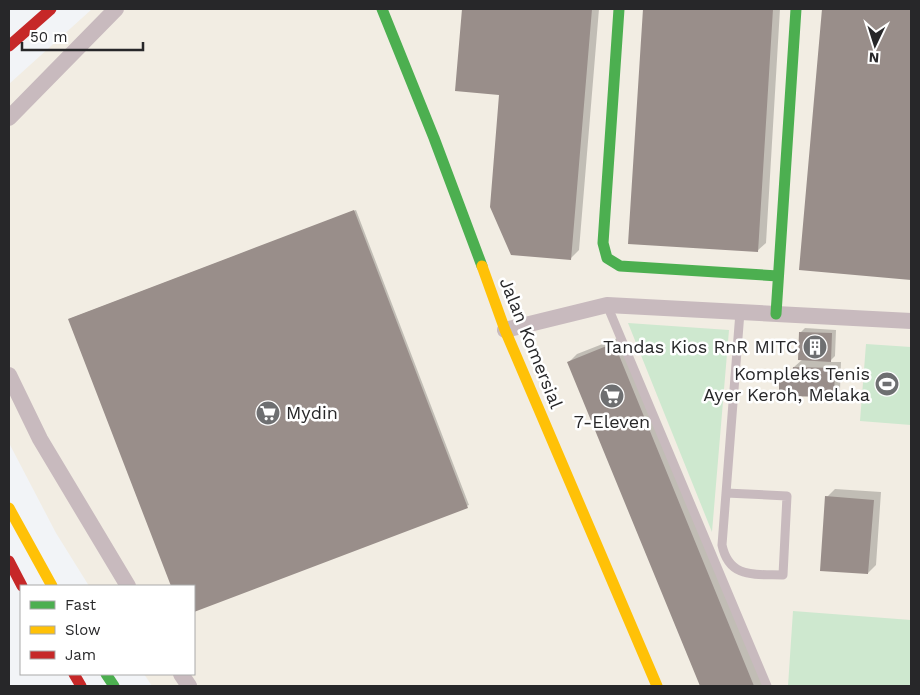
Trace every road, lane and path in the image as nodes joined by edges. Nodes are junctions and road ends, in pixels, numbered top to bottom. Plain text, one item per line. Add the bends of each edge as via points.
1 (51, 9) edge
2 (116, 9) edge
3 (382, 9) edge
4 (619, 9) edge
5 (796, 9) edge
6 (12, 42) edge
7 (9, 118) edge
8 (778, 276) junction
9 (607, 305) junction
10 (740, 312) junction
11 (776, 314) junction
12 (911, 321) edge
13 (505, 330) junction
14 (9, 375) edge
15 (726, 493) junction
16 (9, 508) edge
17 (9, 561) edge
18 (21, 585) edge
19 (51, 585) edge
20 (127, 585) edge
21 (75, 675) edge
22 (107, 675) edge
23 (182, 675) edge
24 (81, 686) edge
25 (114, 686) edge
26 (189, 686) edge
27 (658, 686) edge
28 (767, 686) edge

1 - 6 street
2 - 7 street
3 - 13 street, Jalan Komersial
4 - 8 street via 602,243 607,258 620,266
5 - 8 street
8 - 11 street
9 - 10 street
9 - 13 street
9 - 28 lane
10 - 11 street
10 - 15 lane
11 - 12 street
13 - 27 street, Jalan Komersial
14 - 20 street via 40,439
15 - 15 lane via 722,545 730,565 751,574 784,575 787,496
16 - 19 street
17 - 18 street
21 - 24 street
22 - 25 street
23 - 26 street

